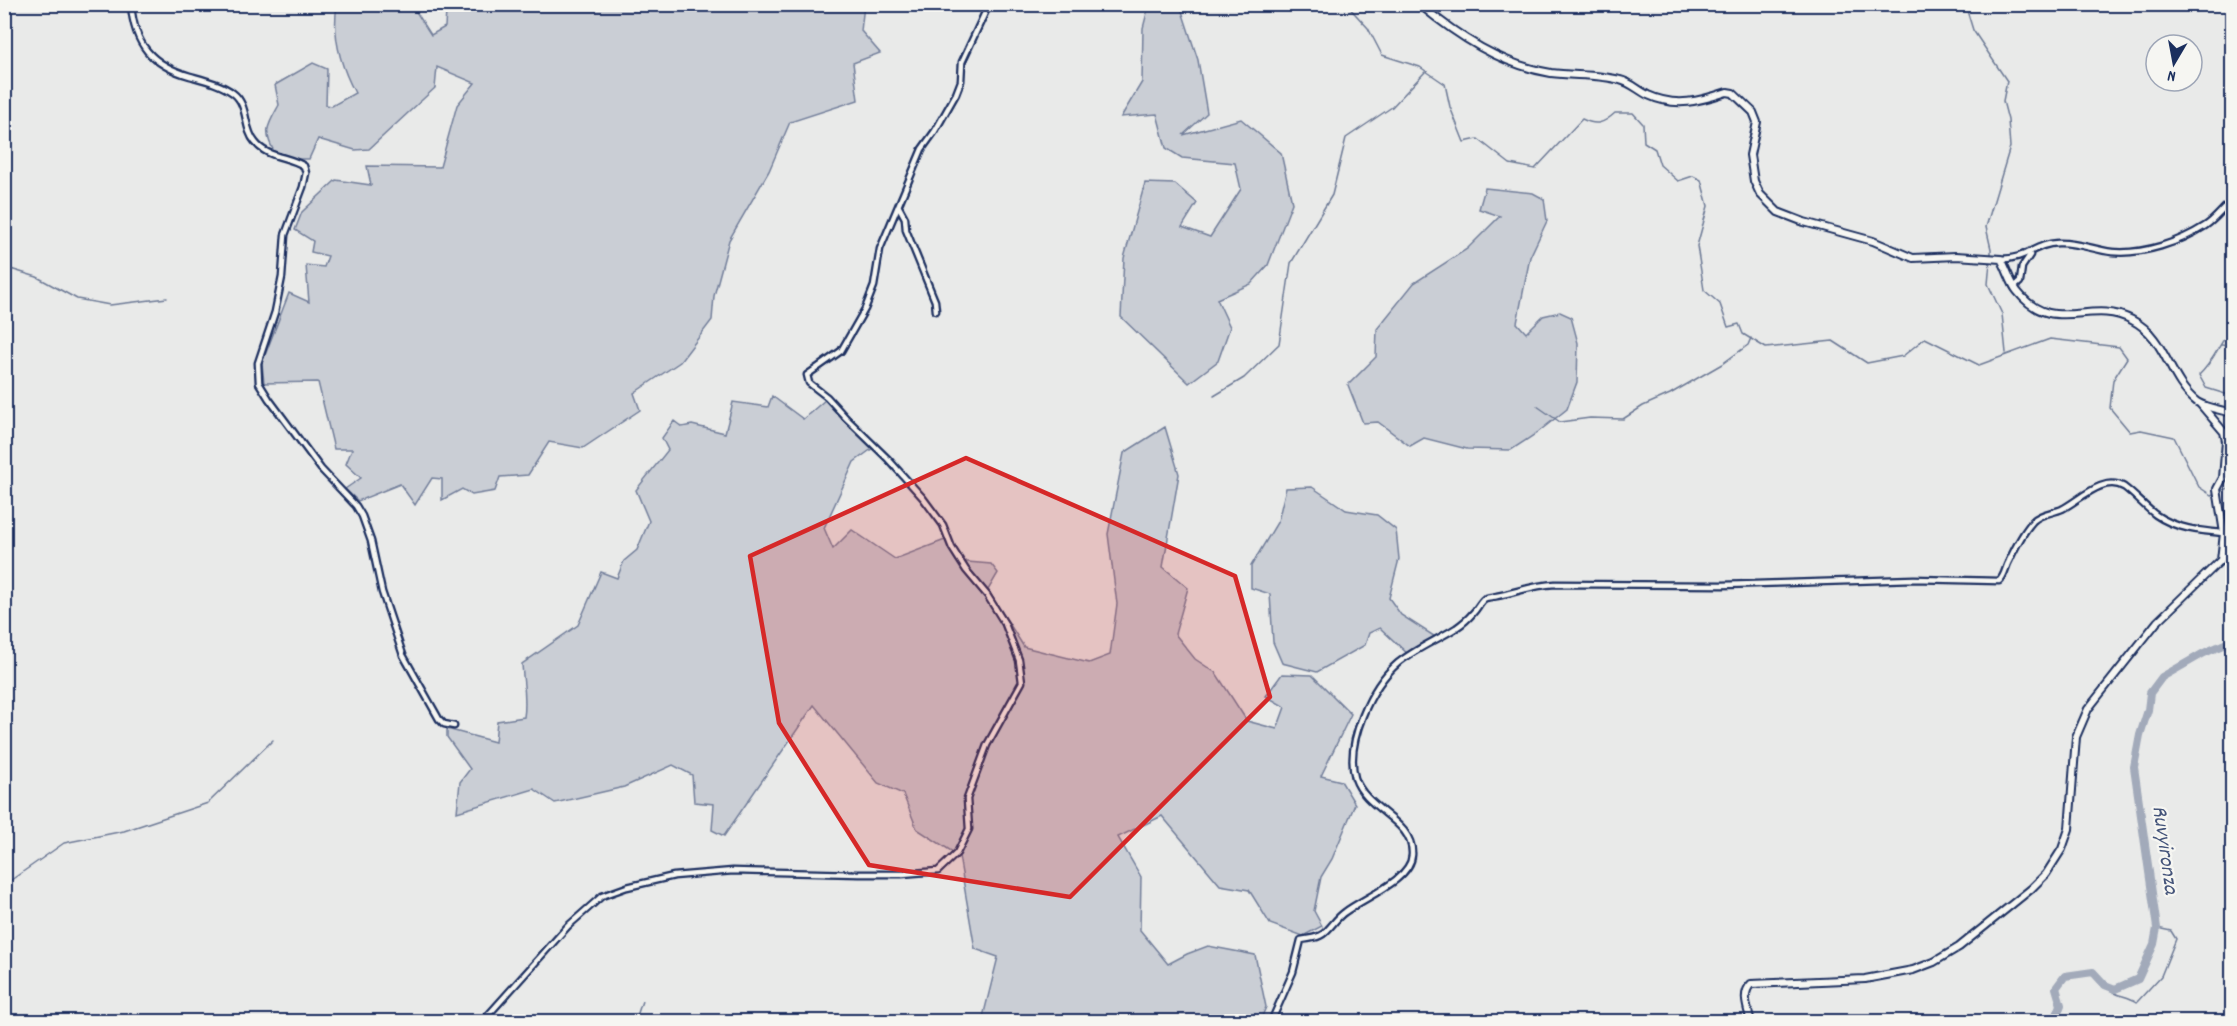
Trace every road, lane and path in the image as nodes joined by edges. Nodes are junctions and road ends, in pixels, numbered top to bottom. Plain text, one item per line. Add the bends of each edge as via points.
1 (131, 4) edge
2 (989, 4) edge
3 (1419, 4) edge
4 (2232, 201) edge
5 (899, 207) junction
6 (2032, 253) junction
7 (1999, 258) junction
8 (2014, 287) junction
9 (936, 311) dead end
10 (2199, 403) junction
11 (2232, 413) edge
12 (2224, 533) junction
13 (454, 726) dead end
14 (482, 1022) edge
15 (1271, 1022) edge
16 (1751, 1022) edge

1 - 13 street via 141,44 155,61 232,92 242,105 254,142 263,150 304,166 303,187 286,229 275,312 258,363 259,382 321,469 362,516 404,655 439,719
2 - 5 street via 962,62 956,94 922,149
3 - 7 street via 1483,49 1531,69 1619,80 1677,103 1733,93 1756,116 1750,155 1754,181 1764,199 1778,212 1873,241 1912,258
4 - 6 street via 2205,225 2169,243 2146,249 2112,252 2060,243 2040,246
5 - 9 street
5 - 14 street via 880,249 874,286 853,330 841,351 807,375 809,383 888,459 944,525 952,548 1005,624 1019,660 1022,682 987,746 967,799 969,830 957,853 938,871 733,871 674,876 627,886 602,896 568,926
6 - 7 street
6 - 8 street
7 - 8 street
8 - 10 street via 2028,303 2045,313 2064,316 2109,311 2132,320 2154,336 2175,378
10 - 11 street
10 - 12 street via 2224,432 2226,441 2218,492
12 - 15 street via 2173,524 2157,516 2124,487 2108,484 2035,519 1999,581 1555,584 1485,598 1456,627 1394,666 1361,718 1355,776 1374,806 1405,829 1412,858 1396,879 1348,909 1322,935 1301,940 1293,972
12 - 16 street via 2221,560 2157,622 2085,715 2076,737 2069,829 2046,874 1959,947 1913,970 1865,979 1751,984 1746,995

